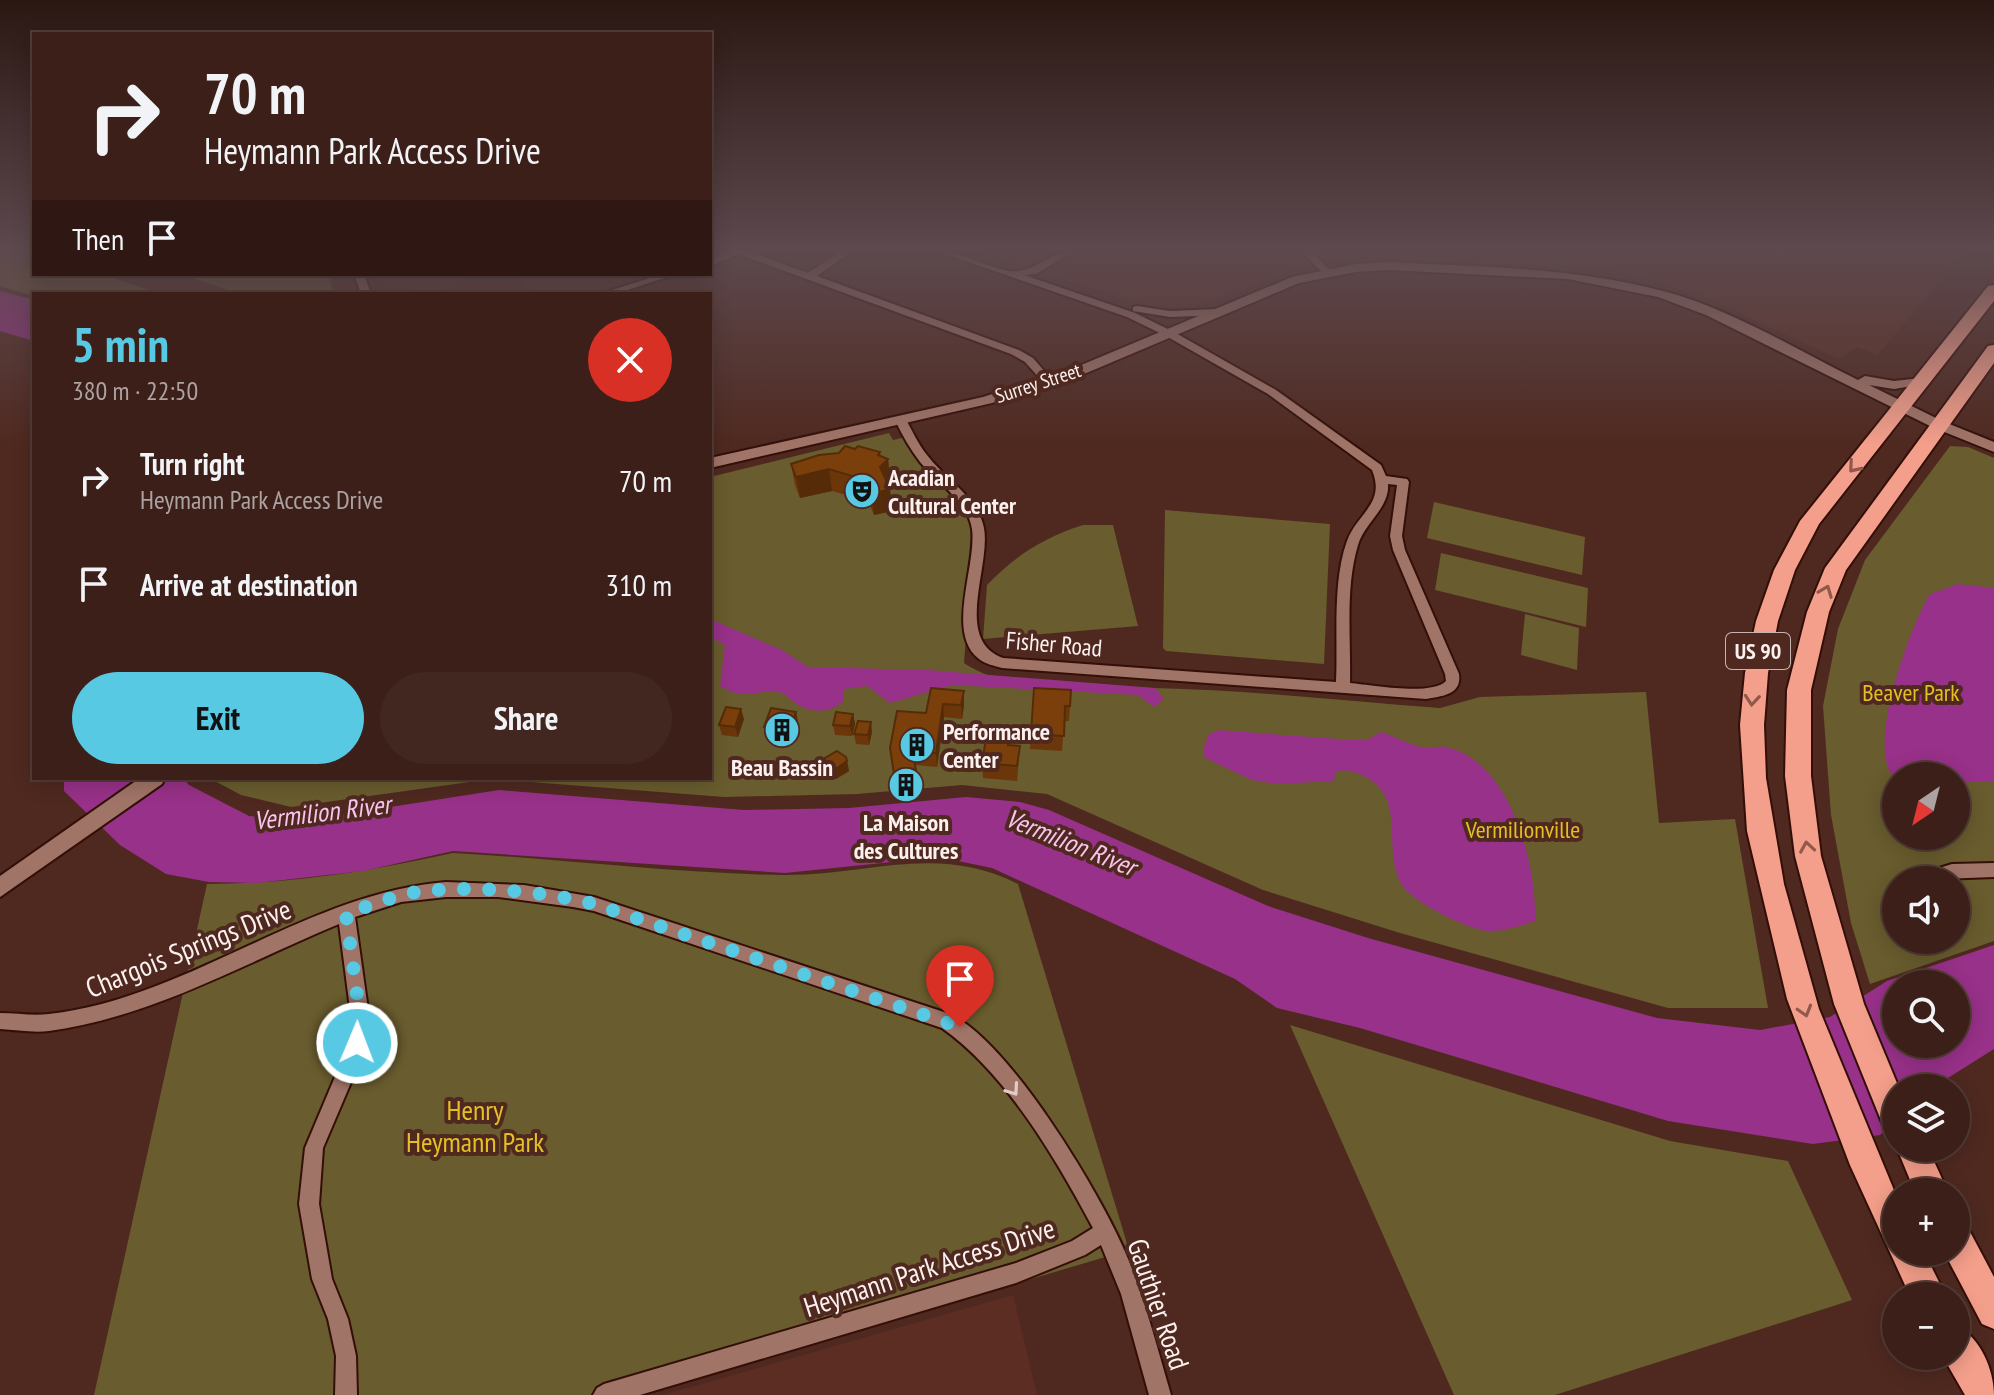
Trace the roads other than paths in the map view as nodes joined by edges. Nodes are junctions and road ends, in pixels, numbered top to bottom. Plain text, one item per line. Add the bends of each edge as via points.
1 (916, 316) edge
2 (1133, 316) edge
3 (1150, 316) edge
4 (1210, 316) edge
5 (1719, 316) edge
6 (1974, 316) edge
7 (1170, 334) junction
8 (1994, 350) edge
9 (1837, 374) junction
10 (1925, 380) junction
11 (1048, 381) junction
12 (1952, 404) junction
13 (1904, 407) junction
14 (901, 420) junction
15 (1937, 424) junction
16 (1994, 437) edge
17 (1994, 447) edge
18 (712, 463) edge
19 (1383, 480) junction
20 (1343, 687) junction
21 (152, 780) edge
22 (1994, 870) edge
23 (1970, 871) edge
24 (0, 888) edge
25 (346, 914) junction
26 (0, 1021) edge
27 (1882, 1085) edge
28 (1882, 1202) edge
29 (1103, 1233) junction
30 (1970, 1266) edge
31 (1994, 1312) edge
32 (1970, 1369) edge
33 (346, 1395) edge
34 (604, 1395) edge
35 (1160, 1395) edge
36 (1985, 1395) edge

1 - 11 street via 1015,352
2 - 7 street
3 - 7 street
4 - 7 street, Surrey Street
5 - 9 street, Surrey Street
6 - 10 highway, US 90
7 - 11 street, Surrey Street
7 - 19 street, Fisher Road via 1272,392 1365,456
8 - 12 highway, US 90
9 - 10 street via 1894,385
9 - 13 street, Surrey Street
10 - 13 highway, US 90
11 - 14 street, Surrey Street
12 - 15 highway, US 90
12 - 16 street via 1963,421
13 - 15 street, Surrey Street
13 -> 28 highway, US 90 via 1810,521 1775,590 1752,696 1751,772 1772,900 1806,1016
14 - 18 street, Surrey Street
14 - 20 street, Fisher Road via 920,455 976,519 970,639 983,657 1002,663
15 - 17 street, Surrey Street
27 -> 15 highway, US 90 via 1853,1015 1808,856 1798,776 1799,690 1818,612 1836,568
19 - 20 street via 1382,500 1351,548
19 - 20 street, Fisher Road via 1403,482 1399,550 1453,682 1446,690 1426,694
21 - 24 street
22 - 23 street
25 - 26 street, Chargois Springs Drive via 110,1010 54,1024
25 -> 29 street via 434,891 567,897 947,1021 971,1036 1006,1079 1065,1164
25 - 33 street via 361,1024 314,1148 309,1204 322,1279 346,1356
29 - 34 street, Heymann Park Access Drive via 1016,1273
29 - 35 street, Gauthier Road via 1118,1258
30 - 31 highway
32 - 36 highway

